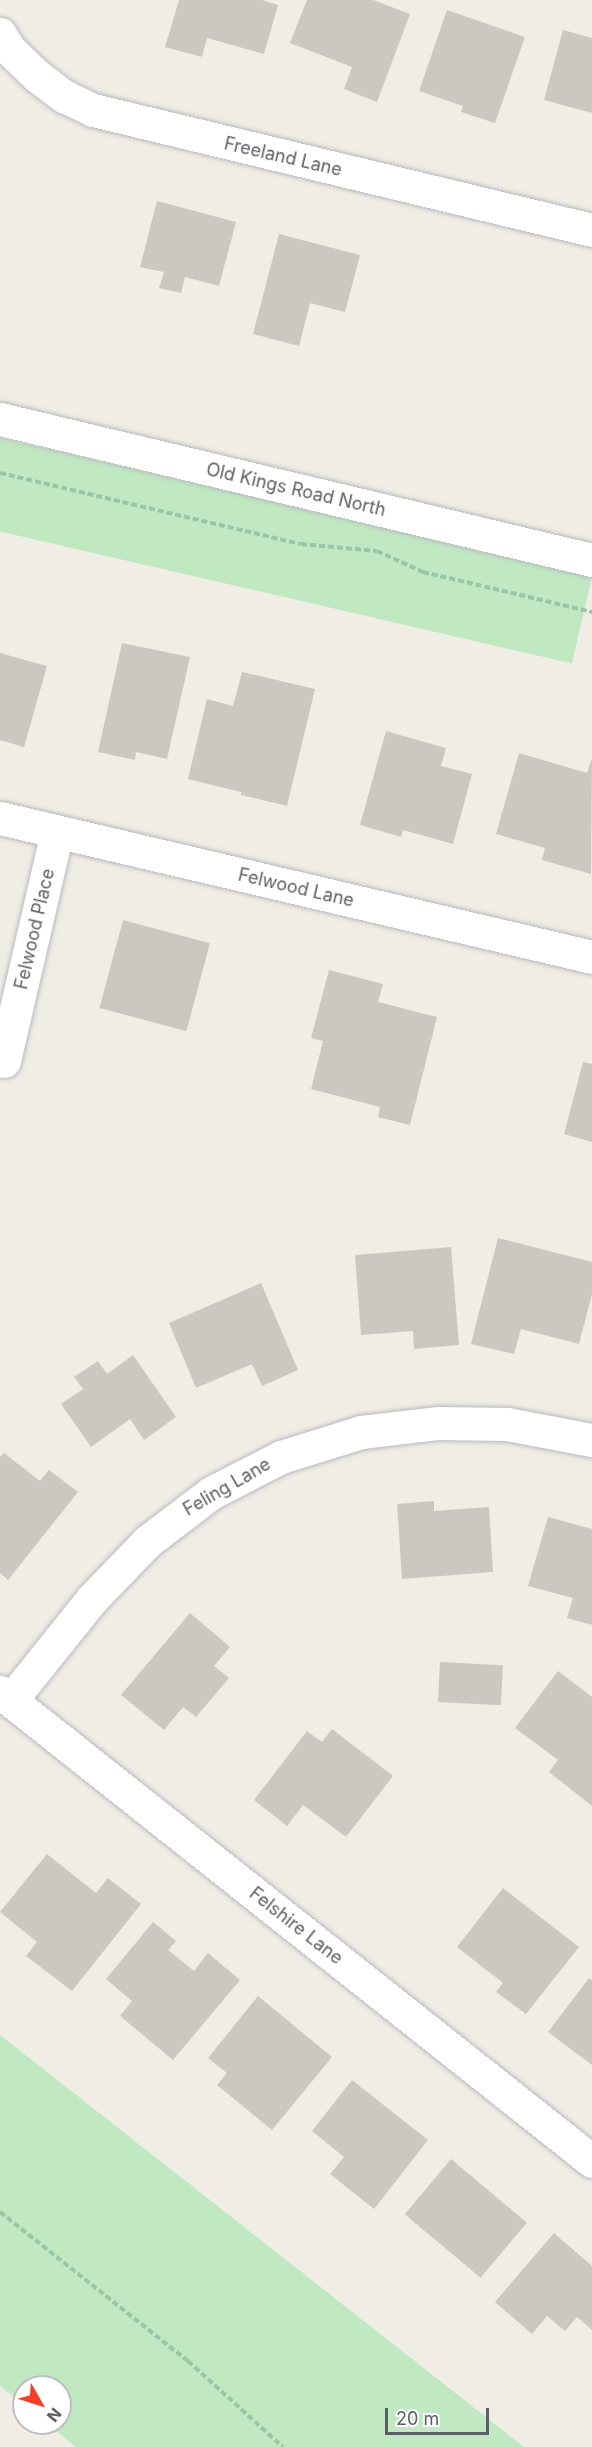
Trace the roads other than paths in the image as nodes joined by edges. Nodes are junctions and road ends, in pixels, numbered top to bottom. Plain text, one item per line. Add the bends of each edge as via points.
1 (0, 34) edge
2 (592, 230) edge
3 (0, 419) edge
4 (592, 560) edge
5 (0, 818) edge
6 (57, 831) junction
7 (592, 957) edge
8 (4, 1061) dead end
9 (592, 1440) edge
10 (5, 1696) edge
11 (592, 2161) edge

1 - 2 street, Freeland Lane via 9,49 37,76 64,96 93,110
3 - 4 street, Old Kings Road North
5 - 6 street, Felwood Lane
6 - 7 street, Felwood Lane
6 - 8 street, Felwood Place
9 - 10 street, Feling Lane via 515,1425 438,1423 361,1432 281,1456 211,1493 148,1541
10 - 11 street, Felshire Lane

